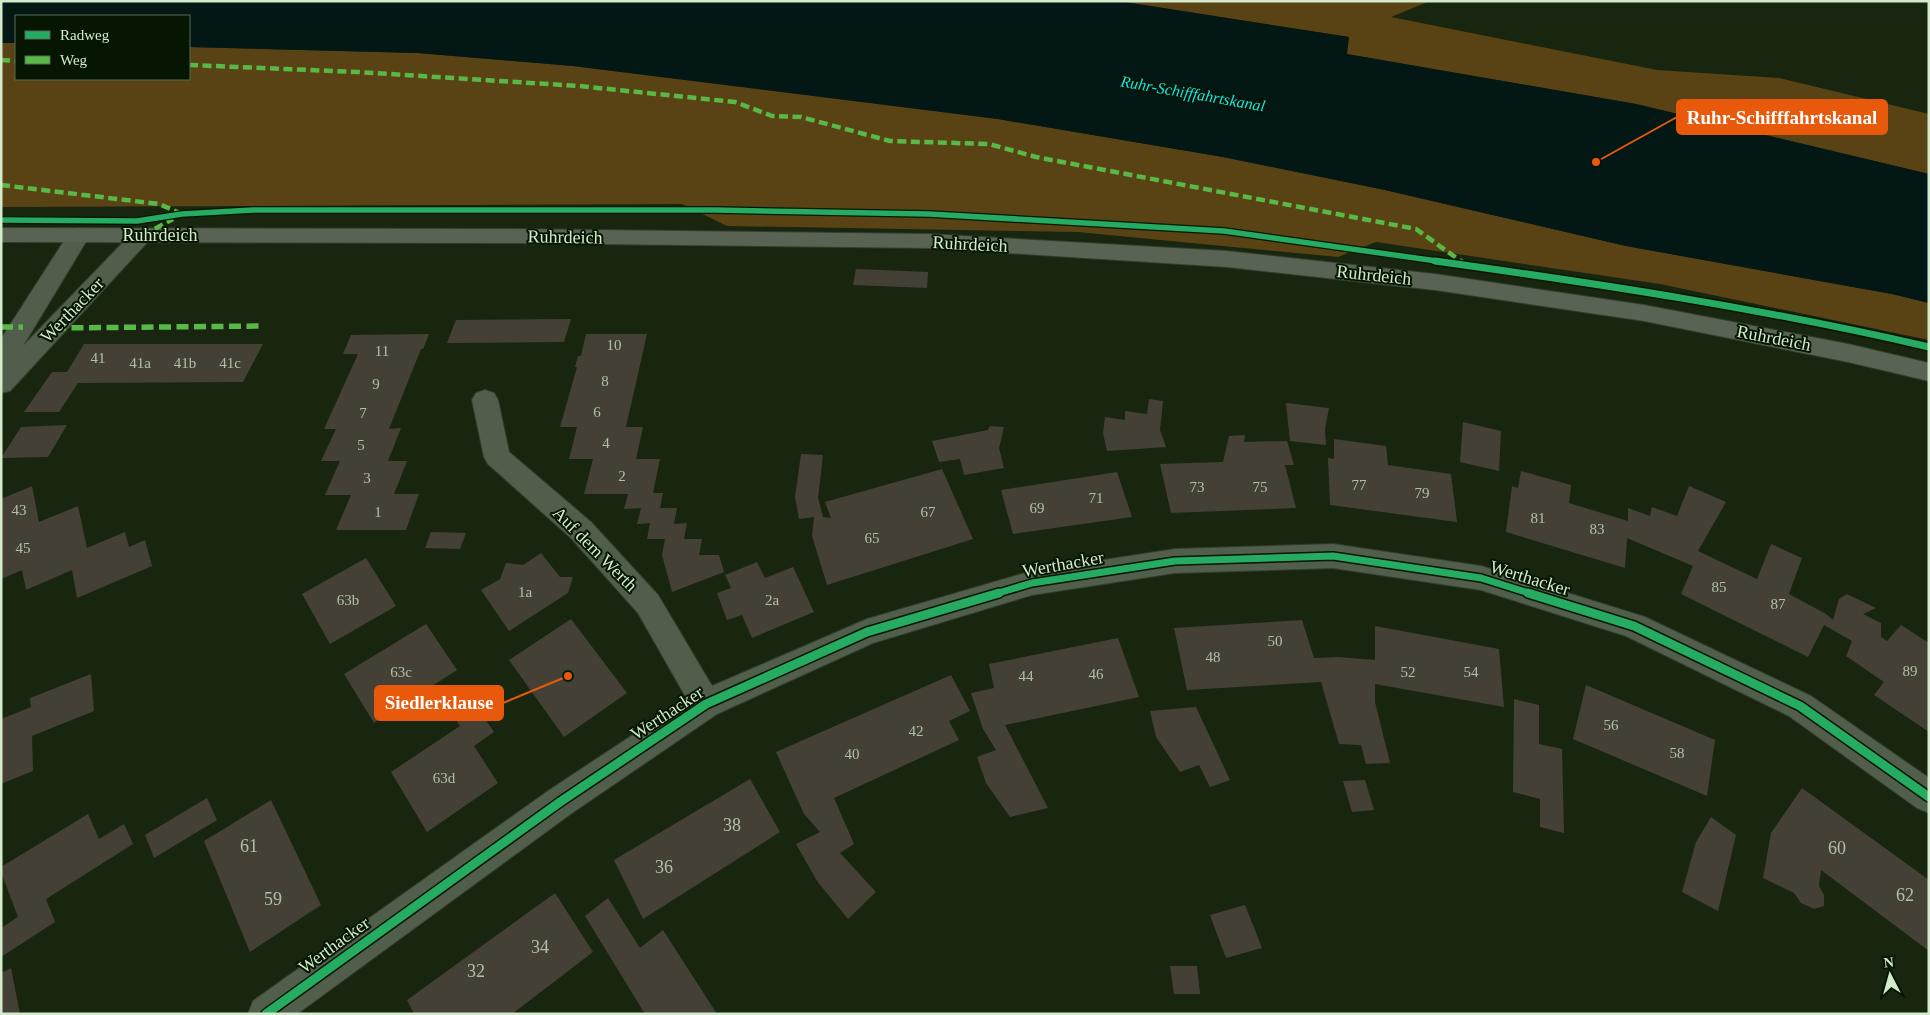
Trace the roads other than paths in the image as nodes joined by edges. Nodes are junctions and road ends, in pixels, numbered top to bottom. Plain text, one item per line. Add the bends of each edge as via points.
1 (1, 235) edge
2 (79, 235) junction
3 (143, 235) junction
4 (1, 358) edge
5 (1929, 372) edge
6 (1, 384) edge
7 (485, 400) dead end
8 (706, 704) junction
9 (1929, 797) edge
10 (266, 1014) edge

1 - 2 main road, Ruhrdeich
2 - 3 main road, Ruhrdeich
2 - 4 street, Werthacker
3 - 5 main road, Ruhrdeich via 929,241 1227,259 1435,282 1644,313
3 - 6 street, Werthacker
7 - 8 street, Auf dem Werth via 497,457 581,530 648,604
8 - 9 street, Werthacker via 867,632 1032,583 1174,561 1333,556 1481,578 1634,626 1800,706
8 - 10 street, Werthacker via 560,802

